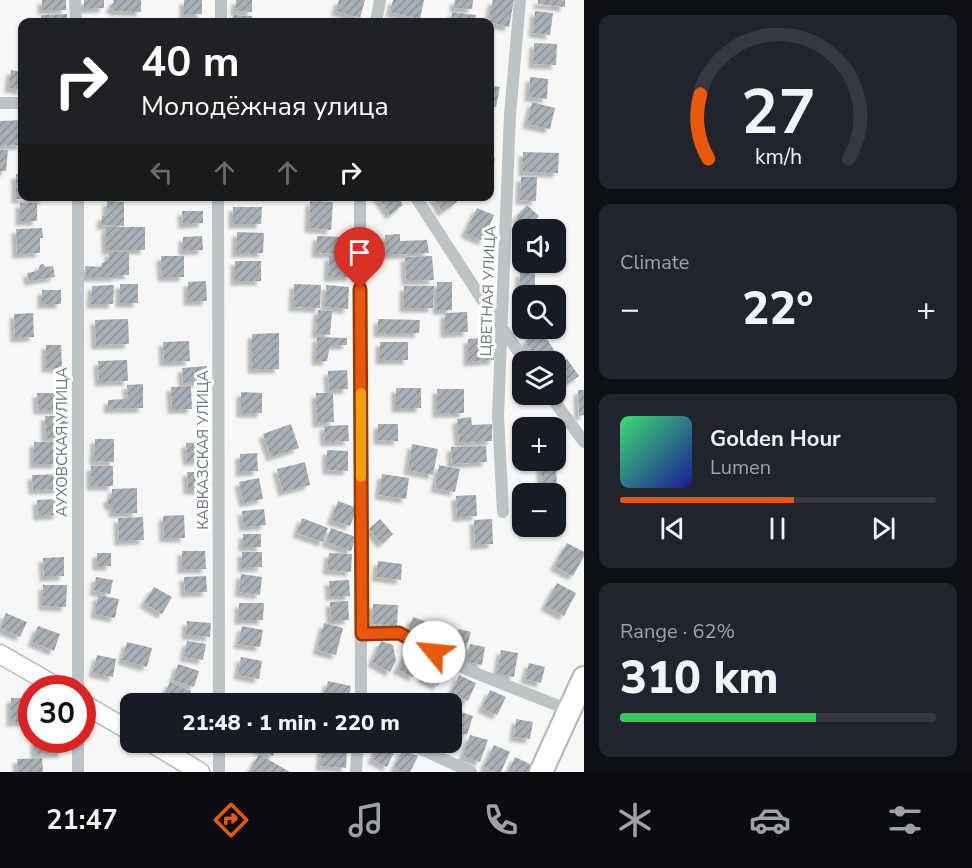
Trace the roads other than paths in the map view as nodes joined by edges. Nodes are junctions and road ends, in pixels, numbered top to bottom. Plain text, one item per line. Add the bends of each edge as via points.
1 (75, 0) edge
2 (221, 0) edge
3 (380, 0) edge
4 (520, 0) edge
5 (76, 18) edge
6 (221, 18) edge
7 (377, 18) edge
8 (0, 103) edge
9 (18, 103) edge
10 (78, 201) edge
11 (218, 201) edge
12 (360, 201) edge
13 (418, 201) edge
14 (502, 327) junction
15 (518, 351) edge
16 (557, 405) edge
17 (584, 442) edge
18 (503, 512) dead end
19 (362, 634) junction
20 (0, 654) edge
21 (36, 675) edge
22 (78, 675) edge
23 (584, 678) edge
24 (219, 693) edge
25 (361, 693) edge
26 (569, 710) junction
27 (96, 711) edge
28 (120, 725) edge
29 (78, 753) edge
30 (168, 753) edge
31 (219, 753) edge
32 (357, 753) edge
33 (430, 753) edge
34 (78, 772) edge
35 (200, 772) edge
36 (219, 772) edge
37 (356, 772) edge
38 (471, 772) edge
39 (541, 772) edge

1 - 5 street
2 - 6 street
3 - 7 street
4 - 14 street, ЦВЕТНАЯ УЛИЦА via 510,115
8 - 9 street
10 - 22 street, АУХОВСКАЯ УЛИЦА
11 - 24 street, КАВКАЗСКАЯ УЛИЦА
12 - 19 street
13 - 14 street
14 - 15 street
14 - 18 street, ЦВЕТНАЯ УЛИЦА via 498,417
16 - 17 street
19 - 25 street
19 - 26 street via 399,633 468,670
20 - 21 main road
23 - 26 highway
26 - 39 highway
27 - 28 main road
29 - 34 street
30 - 35 main road
31 - 36 street
32 - 37 street
33 - 38 street

